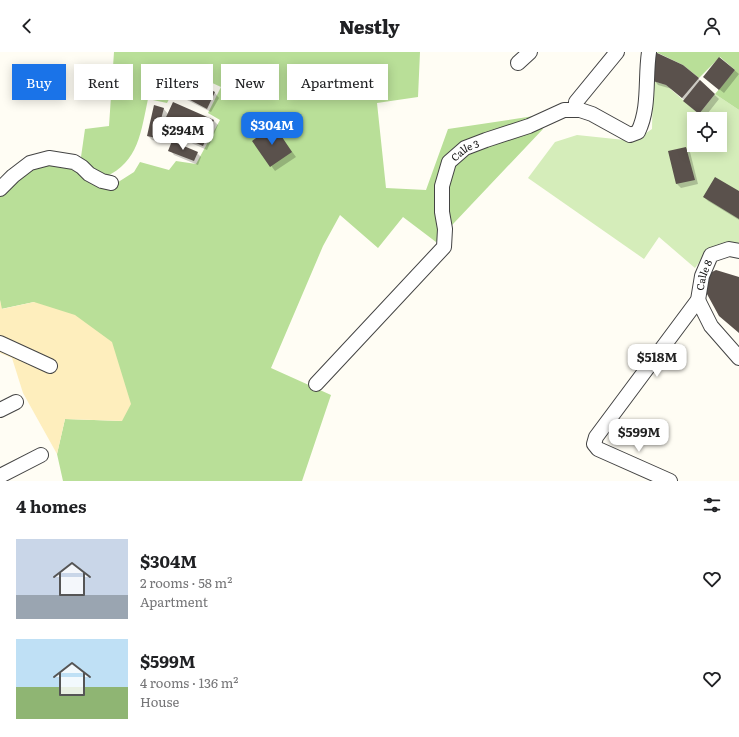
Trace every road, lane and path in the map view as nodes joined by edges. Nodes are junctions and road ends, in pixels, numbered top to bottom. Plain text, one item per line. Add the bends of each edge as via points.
1 (530, 52) edge
2 (617, 52) edge
3 (649, 52) edge
4 (518, 63) dead end
5 (576, 102) dead end
6 (111, 183) dead end
7 (0, 189) edge
8 (739, 251) edge
9 (698, 300) junction
10 (0, 342) edge
11 (739, 358) edge
12 (50, 366) dead end
13 (316, 384) dead end
14 (16, 402) dead end
15 (0, 410) edge
16 (41, 455) dead end
17 (0, 476) edge
18 (670, 481) edge

1 - 4 street
2 - 5 street
3 - 13 street, Calle 3 via 646,96 642,124 638,132 630,135 592,114 580,110 564,110 529,126 465,148 449,162 442,186 444,247
6 - 7 street via 102,182 74,162 49,158 30,163
8 - 9 street, Calle 8 via 729,249 711,255 702,276
9 - 11 street via 711,326
9 - 18 street via 596,437 594,444 598,449
10 - 12 street
14 - 15 street
16 - 17 street

